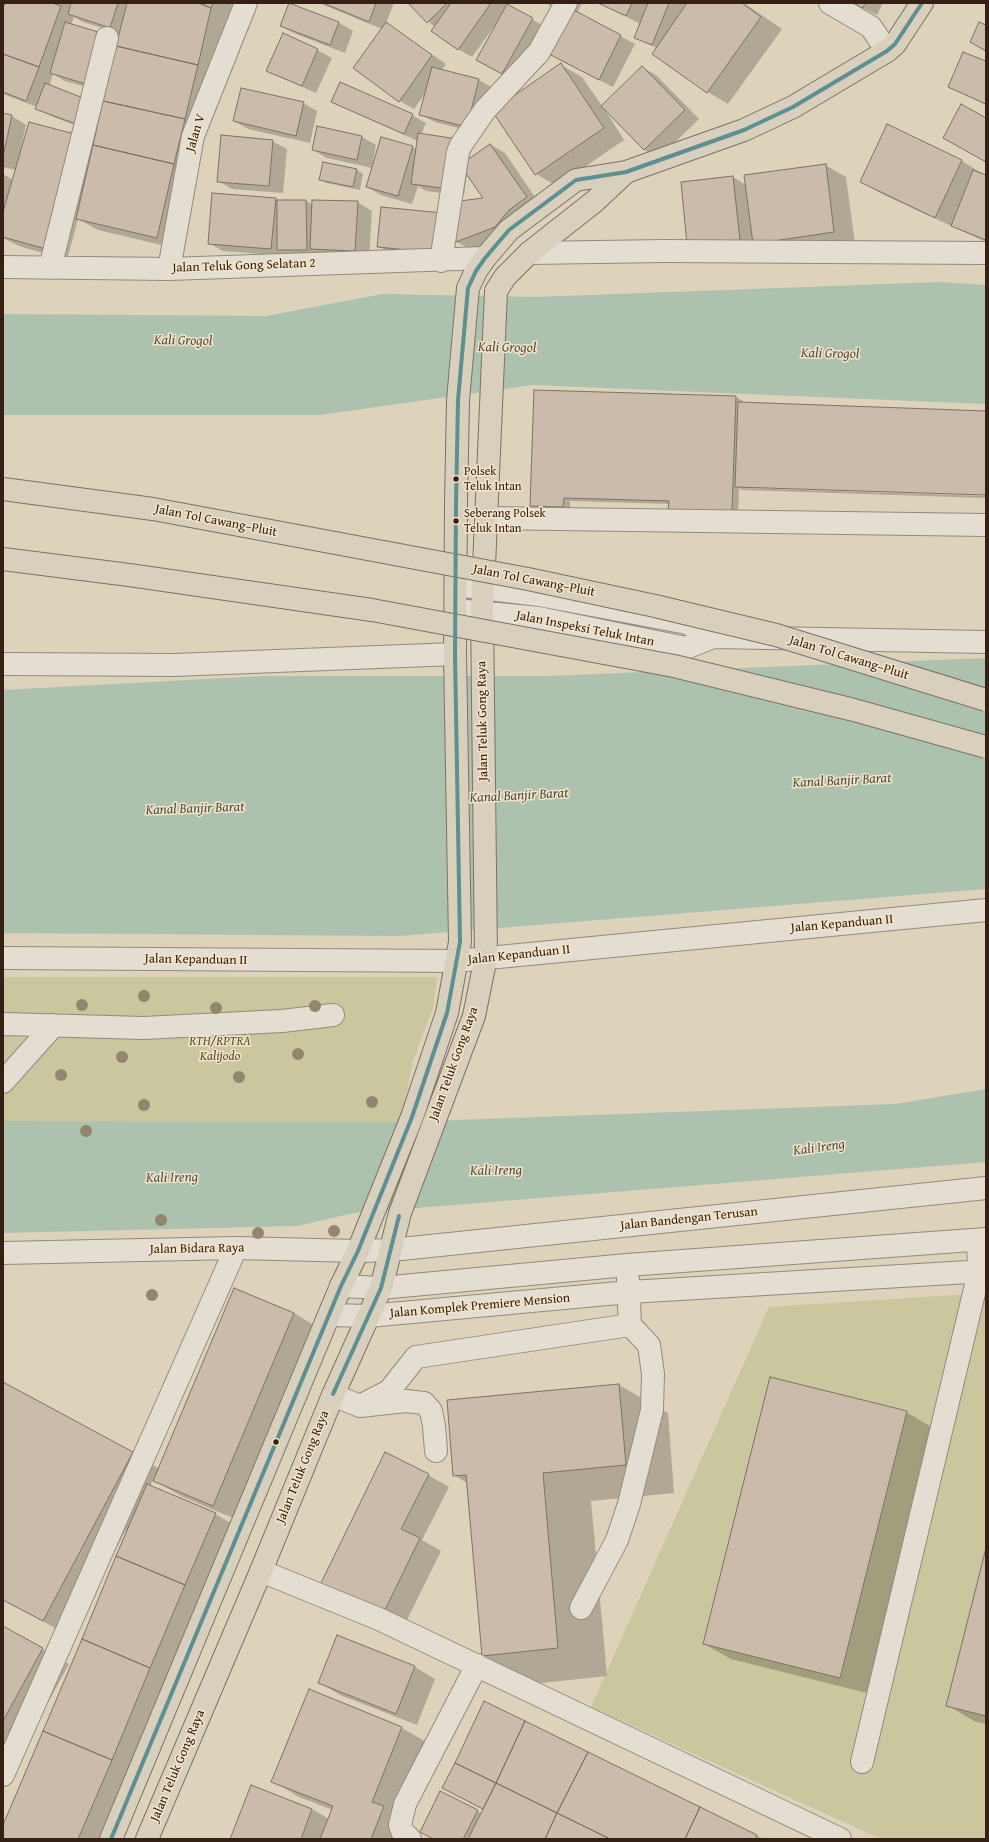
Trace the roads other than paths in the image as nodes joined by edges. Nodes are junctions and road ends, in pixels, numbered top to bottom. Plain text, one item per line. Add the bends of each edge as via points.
1 (246, 3) edge
2 (566, 3) edge
3 (830, 3) edge
4 (922, 3) edge
5 (108, 38) dead end
6 (887, 51) junction
7 (626, 172) junction
8 (533, 249) junction
9 (986, 253) edge
10 (485, 258) junction
11 (441, 261) junction
12 (3, 267) edge
13 (50, 268) junction
14 (168, 269) junction
15 (3, 490) edge
16 (486, 518) junction
17 (986, 525) edge
18 (3, 559) edge
19 (456, 585) junction
20 (484, 588) junction
21 (456, 610) junction
22 (482, 612) junction
23 (712, 637) junction
24 (986, 642) edge
25 (455, 662) junction
26 (3, 664) edge
27 (986, 700) edge
28 (986, 747) edge
29 (986, 910) edge
30 (486, 947) junction
31 (459, 952) junction
32 (3, 958) edge
33 (333, 1016) dead end
34 (3, 1024) edge
35 (54, 1025) junction
36 (3, 1082) edge
37 (986, 1188) edge
38 (982, 1240) edge
39 (236, 1248) junction
40 (858, 1249) junction
41 (392, 1250) junction
42 (358, 1252) junction
43 (3, 1253) edge
44 (627, 1265) junction
45 (983, 1271) edge
46 (862, 1278) junction
47 (341, 1286) junction
48 (381, 1288) junction
49 (629, 1292) junction
50 (330, 1316) junction
51 (369, 1316) junction
52 (630, 1325) junction
53 (333, 1395) junction
54 (360, 1406) junction
55 (436, 1451) dead end
56 (261, 1571) junction
57 (581, 1608) dead end
58 (477, 1665) junction
59 (862, 1762) dead end
60 (3, 1775) edge
61 (112, 1839) edge
62 (147, 1839) edge
63 (410, 1839) edge
64 (840, 1839) edge

1 - 14 street, Jalan V via 193,136
2 - 11 street via 539,52 485,110 461,145
3 - 6 street via 871,27
4 - 6 main road, Jalan Teluk Gong Raya via 895,44
5 - 13 street
6 - 7 main road, Jalan Teluk Gong Raya via 793,108 744,130
7 - 8 main road, Jalan Teluk Gong Raya via 595,201
7 - 10 main road, Jalan Teluk Gong Raya via 576,180 509,230
8 - 9 street
8 - 10 main road via 512,256
8 - 16 main road, Jalan Teluk Gong Raya via 506,276 496,291
10 - 11 street, Jalan Teluk Gong Selatan 2
10 - 19 main road, Jalan Teluk Gong Raya via 468,288 458,400
11 - 14 street, Jalan Teluk Gong Selatan 2
12 - 13 street, Jalan Teluk Gong Selatan 2
13 - 14 street, Jalan Teluk Gong Selatan 2
15 - 27 main road, Jalan Tol Cawang–Pluit, bridge via 153,509 573,588 776,635
16 - 17 street
16 - 20 main road, Jalan Teluk Gong Raya
18 - 28 main road, bridge via 372,610 666,664 854,710
19 - 20 street, Jalan Inspeksi Teluk Intan
19 - 21 main road, Jalan Teluk Gong Raya
20 - 22 main road, Jalan Teluk Gong Raya
20 - 23 street, Jalan Inspeksi Teluk Intan via 539,595 687,623
21 - 22 street, Jalan Inspeksi Teluk Intan
21 - 25 main road, Jalan Teluk Gong Raya
22 - 23 street, Jalan Inspeksi Teluk Intan via 538,618 686,648
22 - 30 main road, Jalan Teluk Gong Raya
23 - 24 street, Jalan Inspeksi Teluk Intan
25 - 26 street
25 - 31 main road, Jalan Teluk Gong Raya
29 - 30 street, Jalan Kepanduan II
30 - 31 street, Jalan Kepanduan II
30 - 41 main road, Jalan Teluk Gong Raya via 474,1016 400,1213
31 - 32 street, Jalan Kepanduan II
31 - 42 main road, Jalan Teluk Gong Raya via 447,1013 412,1117
33 - 35 street via 144,1028
34 - 35 street
35 - 36 street
37 - 41 street, Jalan Bandengan Terusan
38 - 40 street, Jalan Komplek Premiere Mension
38 - 45 street, Jalan Komplek Premiere Mension
39 - 42 street, Jalan Bidara Raya
39 - 43 street, Jalan Bidara Raya
39 - 60 street
40 - 44 street, Jalan Komplek Premiere Mension
40 - 46 street
41 - 42 street, Jalan Bidara Raya
41 - 48 main road, Jalan Teluk Gong Raya
42 - 47 main road, Jalan Teluk Gong Raya
44 - 48 street, Jalan Komplek Premiere Mension
44 - 49 street
45 - 46 street, Jalan Komplek Premiere Mension
45 - 59 street
46 - 49 street, Jalan Komplek Premiere Mension
47 - 48 street, Jalan Komplek Premiere Mension
47 - 50 main road, Jalan Teluk Gong Raya
48 - 51 main road, Jalan Teluk Gong Raya
49 - 51 street, Jalan Komplek Premiere Mension
49 - 52 street
50 - 51 street, Jalan Komplek Premiere Mension
50 - 61 main road, Jalan Teluk Gong Raya
51 - 53 main road, Jalan Teluk Gong Raya
52 - 54 street via 416,1357 389,1391
52 - 57 street via 649,1345 653,1374 652,1410 630,1504 617,1540
53 - 54 street
53 - 56 main road, Jalan Teluk Gong Raya
54 - 55 street via 406,1401 424,1403 431,1411
56 - 58 street via 379,1619
56 - 62 main road, Jalan Teluk Gong Raya
58 - 63 street via 405,1804 400,1825
58 - 64 street

